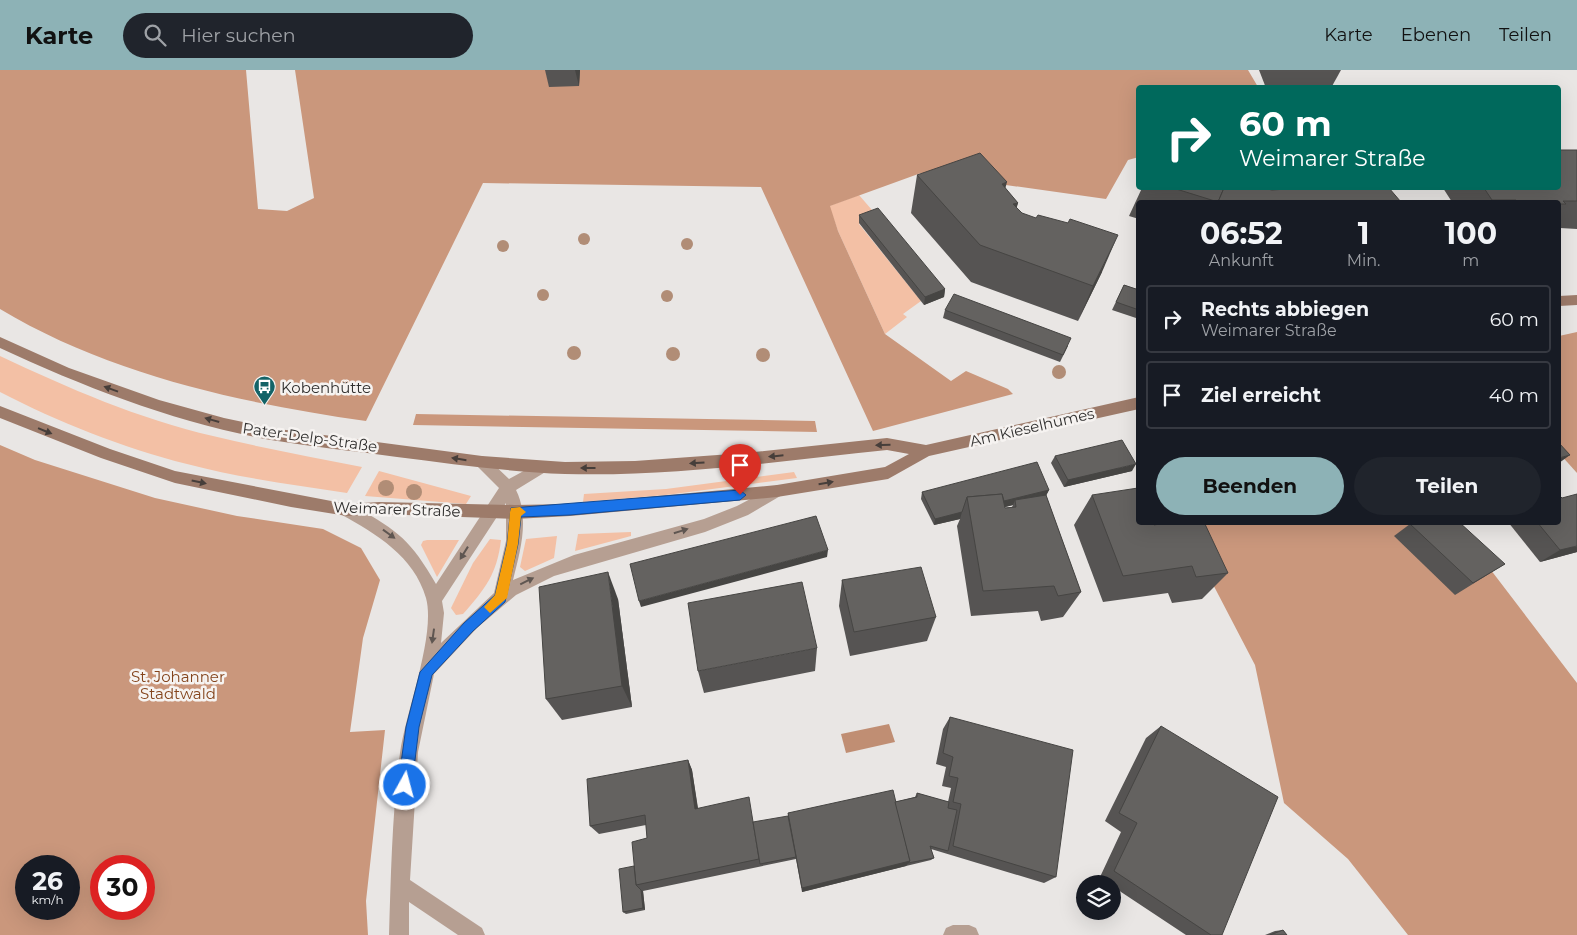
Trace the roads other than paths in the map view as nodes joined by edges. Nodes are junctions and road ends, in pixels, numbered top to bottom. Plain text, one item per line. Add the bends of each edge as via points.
1 (1577, 300) edge
2 (1561, 301) edge
3 (0, 342) edge
4 (1136, 405) edge
5 (0, 412) edge
6 (926, 451) junction
7 (482, 462) junction
8 (542, 467) junction
9 (634, 467) joint
10 (507, 488) junction
11 (778, 492) junction
12 (347, 510) junction
13 (490, 512) junction
14 (515, 512) junction
15 (501, 598) junction
16 (434, 600) junction
17 (426, 672) junction
18 (401, 886) junction
19 (399, 935) edge
20 (475, 935) edge
21 (953, 935) edge
22 (969, 935) edge

1 - 2 street
7 -> 3 street, Pater-Delp-Straße via 271,434 224,424 157,405 64,372
4 - 6 street, Am Kieselhumes
5 -> 12 street, Weimarer Straße via 175,477
6 -> 9 street, Am Kieselhumes via 887,444
11 -> 6 street, Am Kieselhumes via 888,473
7 - 8 street, Pater-Delp-Straße
7 - 10 street
9 -> 8 street, Pater-Delp-Straße
8 - 10 street
10 - 13 street
10 - 14 street
11 - 14 street, Weimarer Straße
15 -> 11 street via 523,583 562,566 731,516
12 - 13 street, Weimarer Straße
12 -> 16 street via 386,531 404,546 420,567
13 - 14 street, Weimarer Straße
13 -> 16 street
14 - 15 street
15 - 17 street via 468,627
16 -> 17 street via 434,632
17 - 18 street via 412,727 405,785
18 - 19 street
18 - 20 street
21 - 22 street

